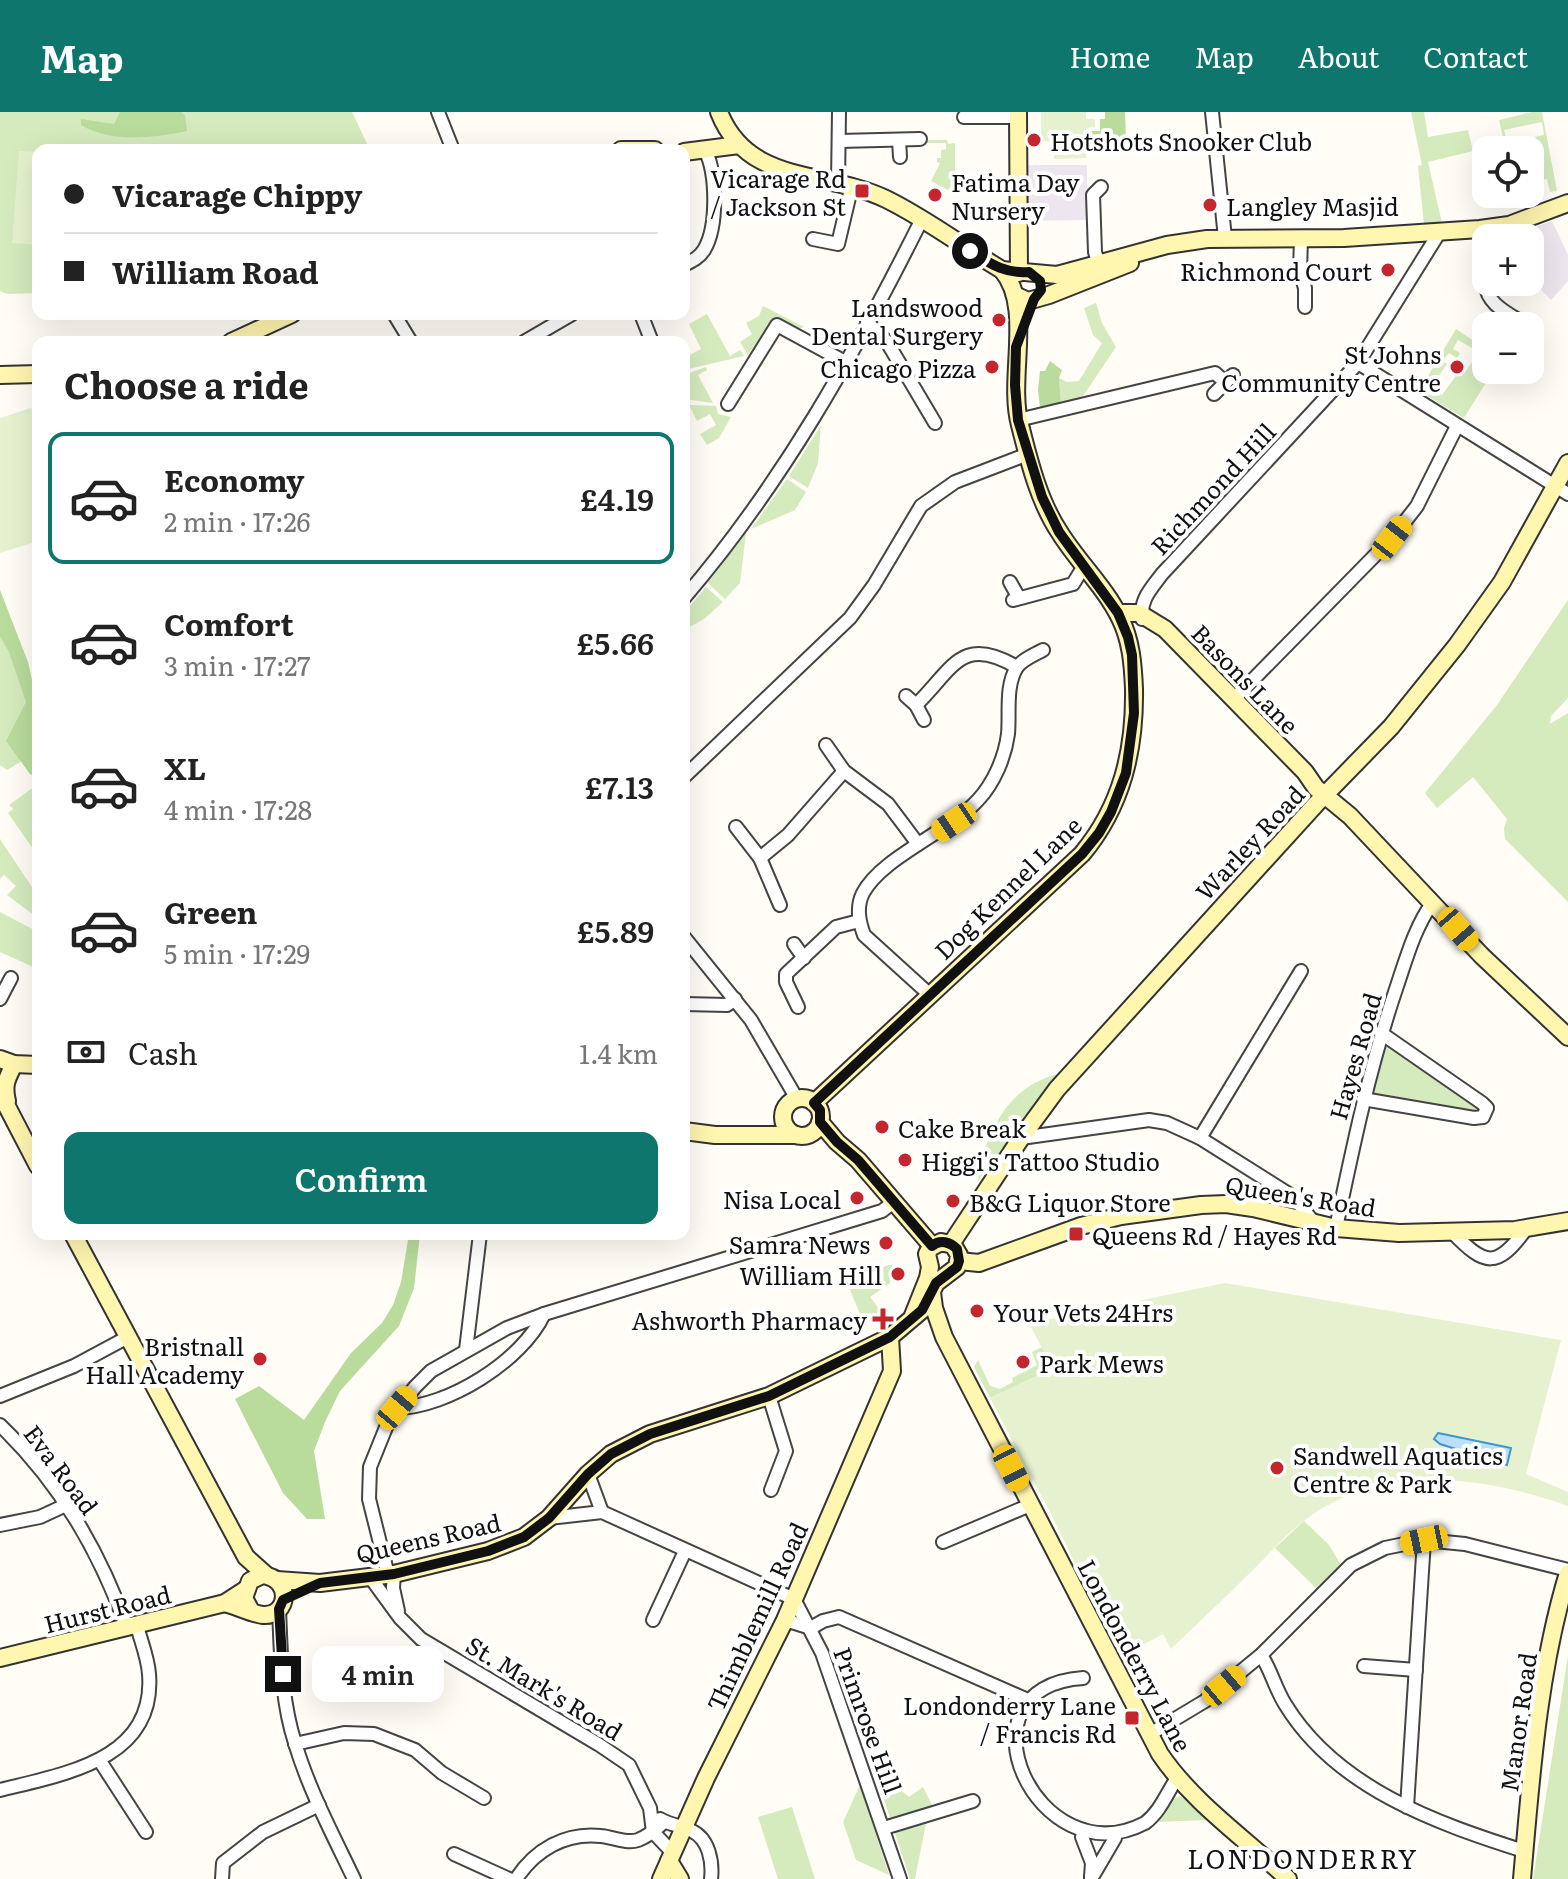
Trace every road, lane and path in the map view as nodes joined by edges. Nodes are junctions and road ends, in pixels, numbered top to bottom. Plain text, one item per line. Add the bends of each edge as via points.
1 (438, 112) edge
2 (839, 112) edge
3 (1212, 112) edge
4 (964, 114) edge
5 (1018, 115) edge
6 (728, 129) edge
7 (964, 131) dead end
8 (920, 139) dead end
9 (899, 140) junction
10 (839, 141) junction
11 (451, 144) edge
12 (705, 150) junction
13 (690, 151) edge
14 (900, 157) dead end
15 (845, 184) junction
16 (1101, 187) dead end
17 (1568, 203) edge
18 (922, 219) junction
19 (1516, 224) edge
20 (1472, 232) edge
21 (1439, 233) junction
22 (1225, 238) junction
23 (1301, 238) junction
24 (813, 239) dead end
25 (690, 262) edge
26 (1100, 270) junction
27 (1023, 280) junction
28 (1488, 296) edge
29 (1034, 299) junction
30 (1305, 307) dead end
31 (1508, 312) edge
32 (279, 320) edge
33 (562, 320) edge
34 (867, 322) junction
35 (244, 336) edge
36 (534, 336) edge
37 (1016, 347) junction
38 (847, 363) junction
39 (1358, 363) junction
40 (32, 374) edge
41 (0, 375) edge
42 (1214, 394) dead end
43 (728, 404) dead end
44 (1018, 420) junction
45 (935, 423) dead end
46 (1457, 426) junction
47 (1028, 454) junction
48 (1568, 463) edge
49 (1562, 489) edge
50 (1084, 566) junction
51 (1010, 582) dead end
52 (690, 590) edge
53 (1118, 613) junction
54 (1145, 620) junction
55 (1126, 631) junction
56 (1043, 650) dead end
57 (1017, 667) junction
58 (1234, 699) junction
59 (924, 720) dead end
60 (826, 745) dead end
61 (690, 771) edge
62 (844, 771) junction
63 (1328, 792) junction
64 (736, 827) dead end
65 (918, 844) junction
66 (760, 858) junction
67 (1433, 902) junction
68 (780, 905) dead end
69 (859, 921) junction
70 (690, 944) edge
71 (794, 944) dead end
72 (804, 958) junction
73 (1301, 971) dead end
74 (11, 978) dead end
75 (929, 994) junction
76 (0, 999) edge
77 (735, 999) junction
78 (690, 1004) edge
79 (798, 1007) dead end
80 (1381, 1033) junction
81 (1568, 1037) edge
82 (32, 1066) edge
83 (5, 1069) edge
84 (0, 1093) edge
85 (797, 1099) junction
86 (1363, 1099) junction
87 (814, 1103) junction
88 (11, 1114) junction
89 (784, 1120) junction
90 (820, 1122) junction
91 (690, 1132) edge
92 (748, 1135) junction
93 (797, 1135) junction
94 (1021, 1138) junction
95 (1200, 1138) junction
96 (837, 1142) junction
97 (32, 1154) edge
98 (895, 1201) junction
99 (1313, 1221) junction
100 (1568, 1221) edge
101 (1336, 1228) junction
102 (1526, 1229) junction
103 (1453, 1233) junction
104 (76, 1240) edge
105 (479, 1240) edge
106 (951, 1244) junction
107 (932, 1246) junction
108 (930, 1267) junction
109 (953, 1267) junction
110 (932, 1292) junction
111 (544, 1314) junction
112 (912, 1318) junction
113 (128, 1337) junction
114 (890, 1337) junction
115 (944, 1337) junction
116 (874, 1345) junction
117 (466, 1350) junction
118 (892, 1371) junction
119 (0, 1396) edge
120 (769, 1396) junction
121 (397, 1408) junction
122 (0, 1425) edge
123 (588, 1474) junction
124 (771, 1490) dead end
125 (68, 1504) junction
126 (1030, 1505) junction
127 (602, 1512) junction
128 (549, 1518) junction
129 (0, 1525) edge
130 (1424, 1540) junction
131 (943, 1542) dead end
132 (685, 1551) junction
133 (246, 1557) junction
134 (1568, 1572) edge
135 (391, 1574) junction
136 (370, 1577) junction
137 (271, 1578) junction
138 (320, 1583) junction
139 (247, 1585) junction
140 (794, 1599) junction
141 (225, 1603) junction
142 (281, 1605) junction
143 (256, 1613) junction
144 (400, 1618) junction
145 (653, 1620) dead end
146 (785, 1620) junction
147 (132, 1627) junction
148 (811, 1628) junction
149 (281, 1644) junction
150 (1261, 1655) junction
151 (0, 1658) edge
152 (1364, 1666) dead end
153 (1416, 1670) junction
154 (1083, 1678) dead end
155 (1030, 1701) junction
156 (1150, 1734) junction
157 (295, 1744) junction
158 (100, 1761) junction
159 (1177, 1778) junction
160 (484, 1781) dead end
161 (0, 1790) edge
162 (973, 1801) dead end
163 (319, 1805) junction
164 (1407, 1807) junction
165 (650, 1808) junction
166 (664, 1822) junction
167 (884, 1828) junction
168 (685, 1829) junction
169 (146, 1832) dead end
170 (653, 1832) junction
171 (1082, 1837) junction
172 (1115, 1838) junction
173 (1524, 1851) junction
174 (454, 1854) dead end
175 (671, 1857) junction
176 (1281, 1877) edge
177 (1092, 1878) edge
178 (222, 1879) edge
179 (354, 1879) edge
180 (509, 1879) edge
181 (516, 1879) edge
182 (661, 1879) edge
183 (680, 1879) edge
184 (711, 1879) edge
185 (900, 1879) edge
186 (1522, 1879) edge

1 - 11 street
2 - 10 street
3 - 22 street
4 - 5 street
4 - 7 street
5 - 27 street
6 - 12 street
6 - 15 street via 755,158 783,172
8 - 9 street
9 - 10 street
9 - 14 street
10 - 15 street
12 - 13 street
12 - 25 street via 715,184 709,239
15 - 18 street
15 - 24 street via 838,244
16 - 26 street via 1093,195
17 - 19 street
18 - 27 street
18 - 34 street
20 - 21 street
21 - 23 street
21 - 39 street, Richmond Hill
22 - 23 street
22 - 26 street via 1145,252 1130,263
23 - 30 street
26 - 27 street
26 - 29 street
27 - 29 street via 1022,300
27 - 29 street, Dog Kennel Lane via 1040,281
27 - 37 street, Dog Kennel Lane
28 - 31 street
29 - 37 street, Dog Kennel Lane
32 - 35 street
33 - 36 street
34 - 38 street
34 - 45 street via 923,391
37 - 44 street, Dog Kennel Lane
38 - 43 street via 777,325
38 - 52 street via 786,463
39 - 46 street
39 - 54 street, Richmond Hill via 1162,574 1145,597
40 - 41 street
42 - 44 street via 1229,378 1215,373
44 - 47 street, Dog Kennel Lane
46 - 49 street
46 - 58 street via 1417,506 1392,538
47 - 50 street, Dog Kennel Lane via 1059,532
47 - 61 street via 955,482 921,506 850,618
48 - 49 street, Warley Road
49 - 63 street, Warley Road via 1457,645 1391,727
50 - 51 street via 1073,584 1016,599
50 - 53 street, Dog Kennel Lane
53 - 54 street
53 - 55 street, Dog Kennel Lane
54 - 55 street
54 - 58 street, Basons Lane via 1165,629
55 - 75 street, Dog Kennel Lane via 1134,673 1130,753 1120,790 1099,833
56 - 57 street
57 - 59 street via 996,655 976,653 956,661 911,700
57 - 65 street via 1009,692 1008,735 994,776 954,822
58 - 63 street, Basons Lane via 1305,772 1324,780
60 - 62 street
62 - 65 street via 888,804
62 - 66 street via 788,835
63 - 67 street, Basons Lane
63 - 94 street, Warley Road via 1106,1033
64 - 66 street
65 - 69 street via 864,891
66 - 68 street
67 - 80 street, Hayes Road via 1418,925
67 - 81 street, Basons Lane
69 - 72 street via 836,927
69 - 75 street via 864,935
70 - 77 street
71 - 72 street
72 - 79 street via 786,974
73 - 95 street
74 - 76 street
75 - 87 street, Dog Kennel Lane
77 - 78 street via 727,1005
77 - 85 street
80 - 86 street, Hayes Road
80 - 86 street via 1482,1103 1486,1113 1474,1118
82 - 83 street
83 - 88 street
84 - 88 street
85 - 87 street
85 - 89 street via 787,1107
86 - 101 street, Hayes Road
87 - 90 street
88 - 97 street
89 - 92 street
89 - 93 street
90 - 93 street via 808,1135
90 - 96 street
91 - 92 street
92 - 93 street
93 - 96 street
94 - 95 street via 1149,1120
94 - 106 street, Warley Road
95 - 99 street via 1292,1196
96 - 98 street
98 - 107 street
98 - 111 street via 882,1211
99 - 101 street, Queen's Road
99 - 109 street, Queen's Road via 1226,1204 1170,1208 1081,1226 979,1263
100 - 102 street, Queen's Road
101 - 103 street, Queen's Road
102 - 103 street, Queen's Road
102 - 103 street via 1490,1260 1480,1259
104 - 113 street
105 - 117 street
106 - 107 street
106 - 109 street via 957,1249
107 - 108 street via 927,1254
108 - 109 street via 935,1272
108 - 112 street
109 - 110 street
110 - 112 street
110 - 115 street, Londonderry Lane
111 - 117 street
111 - 121 street via 520,1345 470,1386 419,1407
112 - 114 street
112 - 115 street
113 - 119 street
113 - 133 street
114 - 116 street
114 - 118 street, Thimblemill Road
115 - 126 street, Londonderry Lane
116 - 118 street
116 - 120 street, Queens Road
117 - 121 street via 431,1371
118 - 140 street, Thimblemill Road
120 - 123 street, Queens Road via 650,1434 611,1454
120 - 124 street via 786,1451
121 - 135 street via 370,1467 369,1499
122 - 125 street, Eva Road
123 - 127 street
123 - 128 street, Queens Road
125 - 129 street via 40,1517
125 - 147 street, Eva Road
126 - 131 street
126 - 156 street, Londonderry Lane
127 - 128 street
127 - 132 street
128 - 135 street, Queens Road via 507,1545
130 - 134 street via 1478,1547
130 - 150 street via 1385,1548 1351,1565
130 - 153 street
132 - 140 street
132 - 145 street
133 - 137 street
133 - 139 street
134 - 173 street, Manor Road via 1543,1693
135 - 136 street, Queens Road
135 - 144 street
136 - 138 street, Queens Road
136 - 144 street, St. Mark's Road
137 - 138 street, Queens Road
137 - 139 street via 257,1576
137 - 142 street via 284,1591
138 - 142 street, Queens Road
139 - 141 street, Hurst Road
139 - 143 street via 245,1601
140 - 146 street, Thimblemill Road
140 - 148 street, Primrose Hill
141 - 143 street
141 - 147 street, Hurst Road
142 - 143 street via 270,1615
142 - 149 street
143 - 149 street
144 - 165 street, St. Mark's Road via 421,1639 601,1738 629,1765
146 - 148 street
146 - 168 street, Thimblemill Road
147 - 151 street, Hurst Road
147 - 158 street, Eva Road via 149,1675 145,1712 133,1737
148 - 155 street via 839,1617
148 - 167 street, Primrose Hill
149 - 157 street via 285,1703
150 - 156 street via 1205,1701
150 - 164 street via 1285,1705 1311,1738 1371,1788
152 - 153 street
153 - 164 street
154 - 155 street via 1059,1682
155 - 171 street via 1019,1718 1015,1753 1023,1784 1054,1822
156 - 159 street, Londonderry Lane
157 - 160 street via 344,1733 374,1734 415,1750 478,1795
157 - 163 street
158 - 161 street, Eva Road
158 - 169 street
159 - 172 street via 1146,1822
159 - 176 street, Londonderry Lane
162 - 167 street, Primrose Hill
163 - 178 street via 263,1832 223,1863
163 - 179 street
164 - 173 street
165 - 166 street, St. Mark's Road
165 - 170 street, St. Mark's Road
166 - 168 street, St. Mark's Road
166 - 170 street
167 - 185 street, Primrose Hill
168 - 175 street, Thimblemill Road
168 - 184 street via 708,1849
170 - 175 street
170 - 181 street via 636,1841 573,1837 548,1846
171 - 172 street
171 - 177 street
172 - 177 street
173 - 186 street, Manor Road
174 - 180 street
175 - 182 street, Thimblemill Road
175 - 183 street

